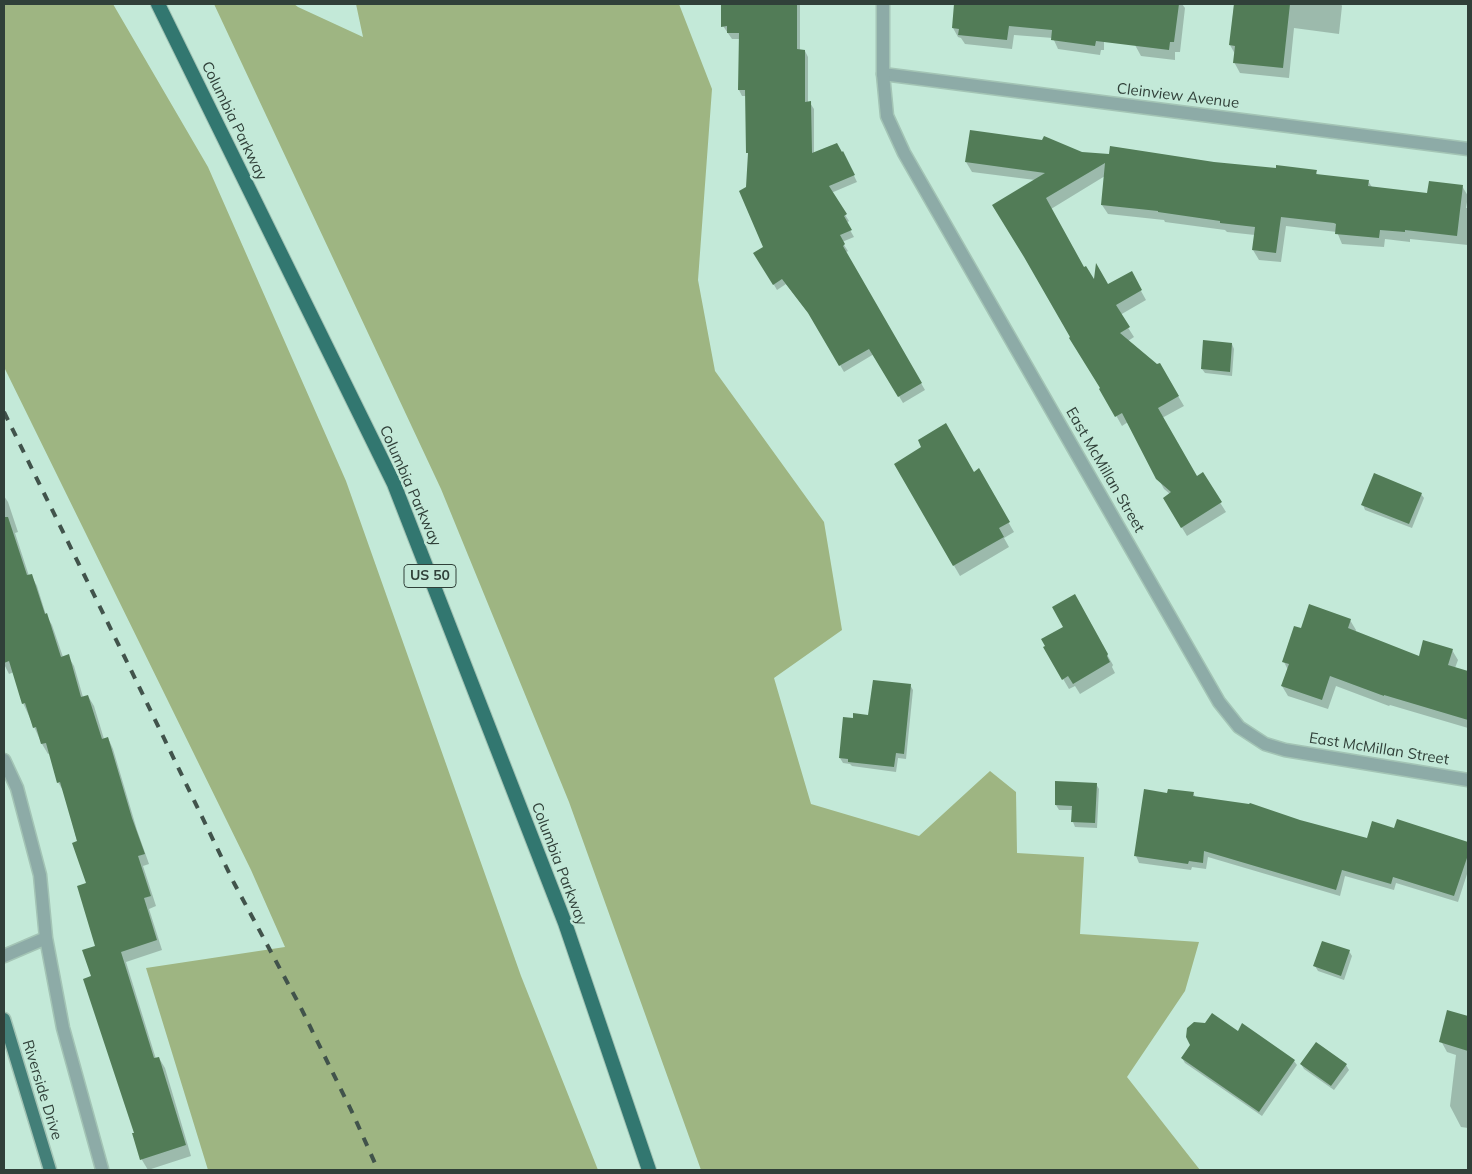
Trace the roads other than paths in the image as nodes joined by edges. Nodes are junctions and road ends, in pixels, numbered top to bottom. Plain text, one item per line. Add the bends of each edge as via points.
1 (158, 4) edge
2 (883, 4) edge
3 (883, 74) junction
4 (1468, 149) edge
5 (4, 760) edge
6 (1468, 780) edge
7 (46, 938) junction
8 (4, 956) edge
9 (4, 1020) edge
10 (102, 1169) edge
11 (50, 1170) edge
12 (649, 1170) edge

1 - 12 highway, Columbia Parkway / US 50 via 394,484 565,923
2 - 3 street, East McMillan Street
3 - 4 street, Cleinview Avenue
3 - 6 street, East McMillan Street via 887,116 904,153 1214,694 1239,727 1266,744 1286,750
5 - 7 street via 17,788 40,875
7 - 8 street
7 - 10 street via 63,1028
9 - 11 main road, Riverside Drive

